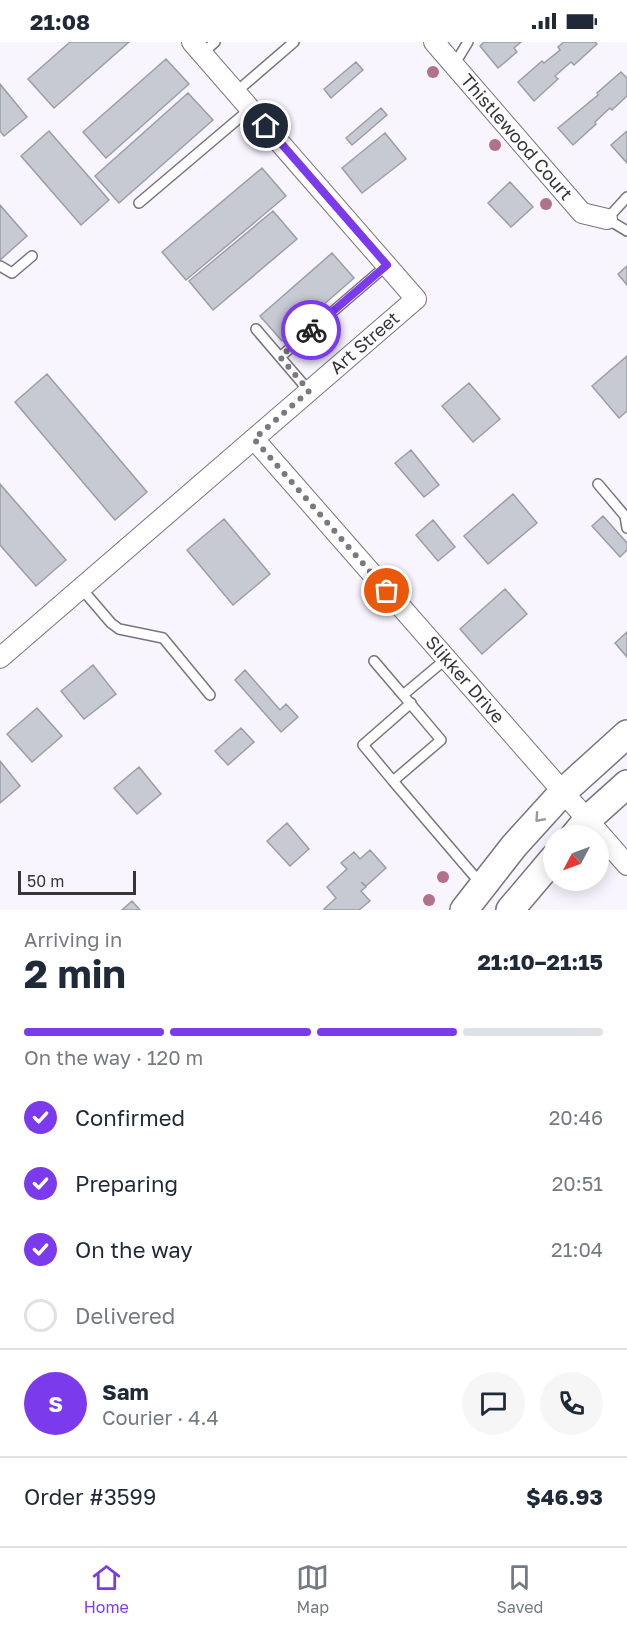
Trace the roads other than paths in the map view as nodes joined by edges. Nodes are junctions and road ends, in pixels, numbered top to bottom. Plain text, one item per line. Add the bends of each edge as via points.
1 (294, 42) edge
2 (434, 42) edge
3 (468, 42) edge
4 (203, 46) edge
5 (454, 65) junction
6 (236, 92) junction
7 (250, 109) junction
8 (627, 197) edge
9 (139, 203) dead end
10 (606, 219) junction
11 (627, 231) edge
12 (32, 256) dead end
13 (387, 265) junction
14 (0, 266) edge
15 (256, 329) dead end
16 (280, 357) junction
17 (309, 391) junction
18 (254, 439) junction
19 (598, 484) dead end
20 (627, 528) edge
21 (81, 588) junction
22 (0, 658) edge
23 (446, 659) junction
24 (374, 661) dead end
25 (210, 695) dead end
26 (403, 695) junction
27 (411, 703) junction
28 (627, 734) edge
29 (393, 781) junction
30 (627, 784) edge
31 (562, 792) junction
32 (580, 825) edge
33 (583, 825) edge
34 (609, 850) edge
35 (627, 865) edge
36 (543, 871) edge
37 (483, 885) junction
38 (464, 910) edge
39 (510, 910) edge

1 - 6 lane
2 - 5 street, Thistlewood Court
3 - 5 lane
4 - 6 street, Art Street
5 - 10 street, Thistlewood Court via 582,213
6 - 7 street, Art Street
7 - 9 lane
7 - 13 street, Art Street
8 - 10 lane
10 - 11 lane
12 - 14 lane via 12,273
13 - 16 lane
13 - 17 street, Art Street via 416,299
15 - 16 lane
16 - 17 lane
17 - 18 street, Art Street
18 - 21 street, Art Street
18 - 23 street, Slikker Drive
19 - 20 lane via 625,516
21 - 22 street, Art Street
21 - 25 lane via 119,629 163,638
23 - 26 lane
23 - 31 street, Slikker Drive
24 - 26 lane
26 - 27 lane
27 - 29 lane via 363,746
27 - 29 lane via 441,740
28 - 31 main road
29 - 37 lane
30 - 33 main road
31 - 32 street, Slikker Drive
31 -> 37 main road
34 - 35 street, Slikker Drive
36 - 39 main road
37 - 38 main road

